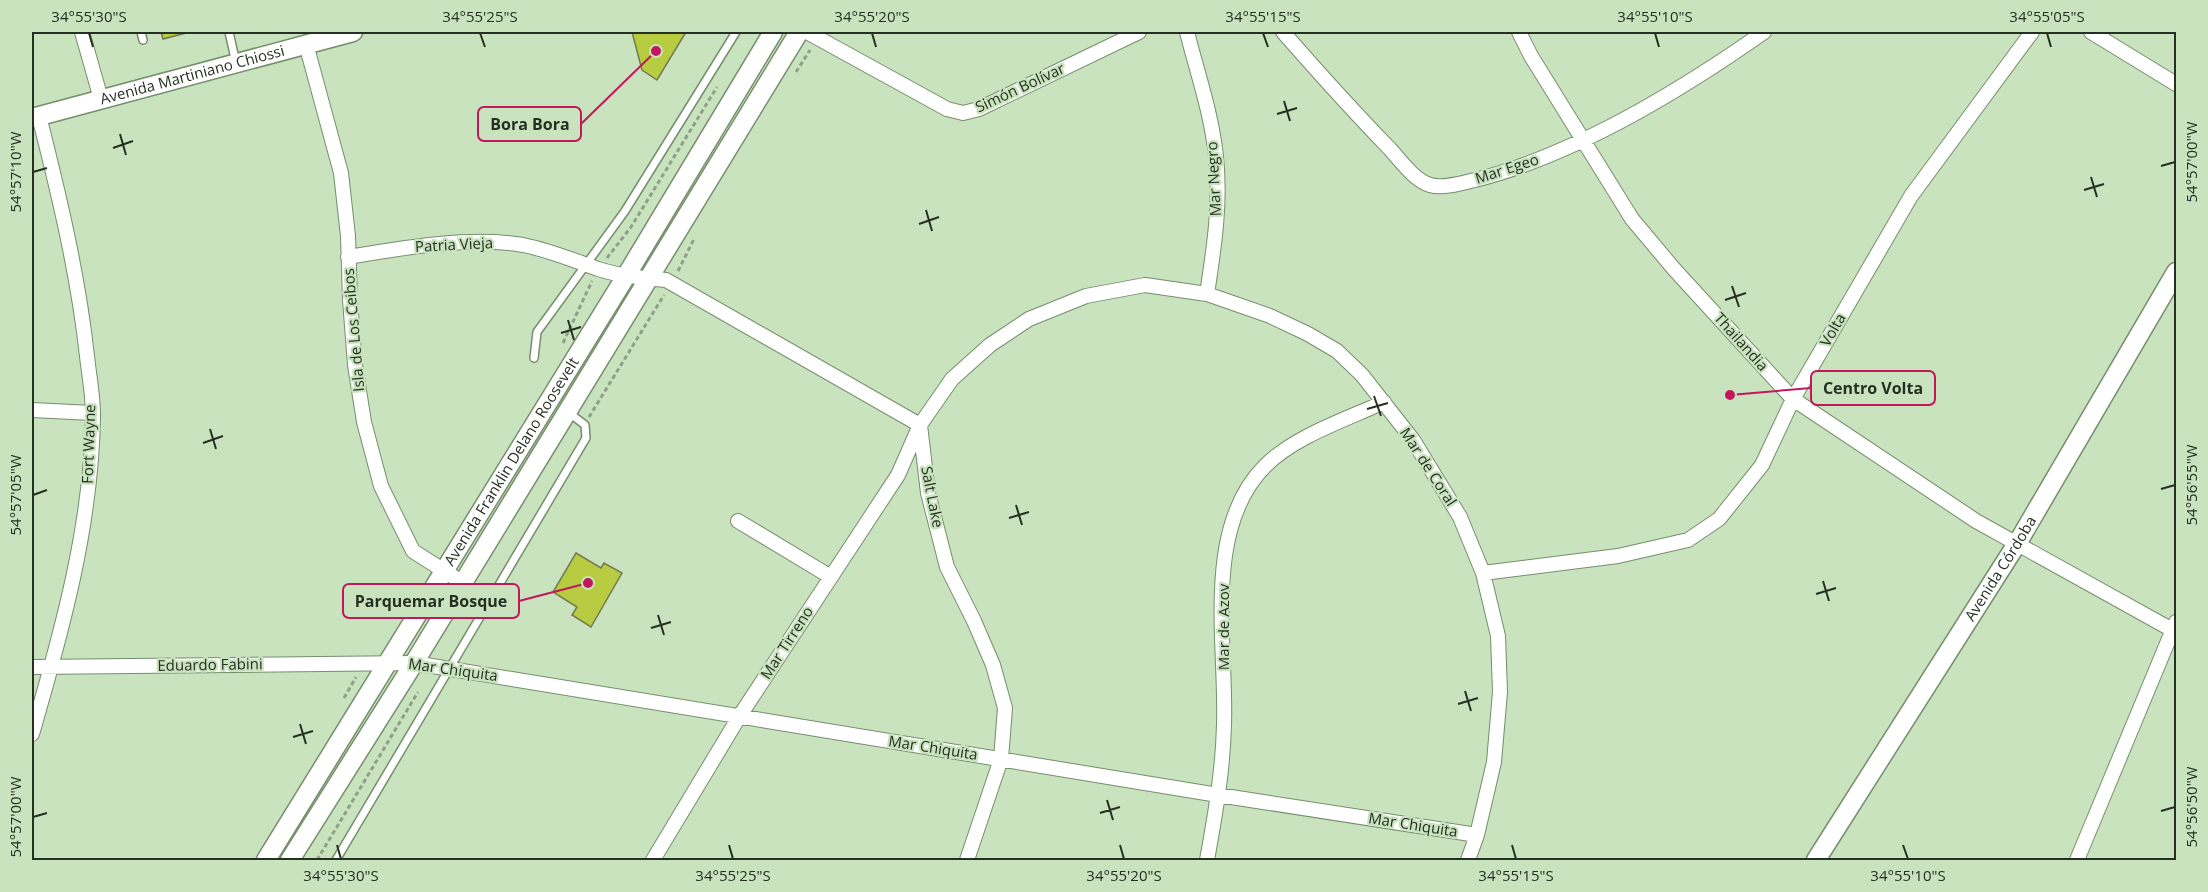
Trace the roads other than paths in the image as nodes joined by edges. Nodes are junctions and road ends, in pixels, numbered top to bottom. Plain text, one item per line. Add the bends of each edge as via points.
1 (82, 32) edge
2 (141, 32) edge
3 (229, 32) edge
4 (353, 32) edge
5 (736, 32) edge
6 (773, 32) edge
7 (799, 32) edge
8 (1139, 32) edge
9 (1187, 32) edge
10 (1283, 32) edge
11 (1519, 32) edge
12 (1764, 32) edge
13 (2032, 32) edge
14 (2091, 32) edge
15 (813, 35) edge
16 (143, 40) dead end
17 (306, 44) junction
18 (236, 63) junction
19 (2176, 84) edge
20 (101, 99) junction
21 (35, 117) edge
22 (1583, 141) junction
23 (348, 257) junction
24 (593, 267) junction
25 (2176, 272) edge
26 (626, 276) junction
27 (648, 278) junction
28 (1207, 294) junction
29 (534, 358) dead end
30 (1793, 399) junction
31 (1384, 402) junction
32 (32, 410) edge
33 (567, 412) junction
34 (93, 413) junction
35 (920, 425) junction
36 (738, 521) dead end
37 (2018, 542) junction
38 (444, 573) junction
39 (1483, 573) junction
40 (831, 577) junction
41 (463, 583) junction
42 (2175, 628) edge
43 (389, 663) junction
44 (414, 663) junction
45 (32, 667) edge
46 (51, 668) junction
47 (451, 669) junction
48 (739, 717) junction
49 (32, 734) edge
50 (1001, 759) junction
51 (1218, 795) junction
52 (1477, 835) junction
53 (266, 861) edge
54 (290, 861) edge
55 (336, 861) edge
56 (653, 861) edge
57 (967, 861) edge
58 (1207, 861) edge
59 (1468, 861) edge
60 (1816, 861) edge
61 (2077, 861) edge

1 - 20 street
2 - 16 lane
3 - 18 lane
4 - 17 main road, Avenida Martiniano Chiossi
5 - 24 lane
6 - 26 main road, Avenida Franklin Delano Roosevelt
7 - 27 main road, Avenida Franklin Delano Roosevelt
8 - 15 street, Simón Bolívar via 979,109 963,113 947,109
9 - 28 street, Mar Negro via 1216,156 1215,248
10 - 22 street, Mar Egeo via 1350,109 1416,176 1431,185 1496,175
11 - 22 street, Thailandia
12 - 22 street, Mar Egeo via 1664,96
13 - 30 street, Volta via 1911,196
14 - 19 street
17 - 18 main road, Avenida Martiniano Chiossi
17 - 23 street, Isla de Los Ceibos via 341,173
18 - 20 main road, Avenida Martiniano Chiossi
20 - 21 main road, Avenida Martiniano Chiossi
21 - 34 street, Fort Wayne via 68,231
22 - 30 street, Thailandia via 1632,219
23 - 24 street, Patria Vieja via 399,248 490,242 524,245
23 - 38 street, Isla de Los Ceibos via 355,365 364,422 381,486 413,551
24 - 26 street, Patria Vieja
24 - 29 lane via 537,332
25 - 37 main road, Avenida Córdoba
26 - 27 street, Patria Vieja
26 - 38 main road, Avenida Franklin Delano Roosevelt
27 - 33 main road, Avenida Franklin Delano Roosevelt
27 - 35 street via 666,280
28 - 31 street, Mar de Coral via 1270,316 1337,351
28 - 35 street, Mar de Coral via 1145,285 1086,296 1029,319 990,345 952,379
30 - 37 street, Thailandia via 1976,520
30 - 39 street, Volta via 1762,465 1719,519 1688,540 1618,556
31 - 39 street, Mar de Coral via 1413,440 1460,517
31 - 51 street, Mar de Azov via 1289,446 1263,468 1237,505 1221,600 1224,726
32 - 34 street
33 - 41 main road, Avenida Franklin Delano Roosevelt
33 - 47 lane, Avenida Franklin Delano Roosevelt via 585,425 586,438
34 - 46 street, Fort Wayne via 86,506
35 - 40 street, Mar Tirreno via 898,475
35 - 50 street, Salt Lake via 928,493 947,567 993,665 1005,708
36 - 40 street
37 - 42 street, Thailandia via 2033,554
37 - 60 main road, Avenida Córdoba
38 - 41 street, Isla de Los Ceibos
38 - 43 main road, Avenida Franklin Delano Roosevelt
39 - 52 street, Mar de Coral via 1498,636 1500,692 1494,762
40 - 48 street, Mar Tirreno
41 - 44 main road, Avenida Franklin Delano Roosevelt
42 - 61 street
43 - 44 street, Mar Chiquita
43 - 46 street, Eduardo Fabini
43 - 53 main road, Avenida Franklin Delano Roosevelt
44 - 47 street, Mar Chiquita
44 - 54 main road, Avenida Franklin Delano Roosevelt
45 - 46 street, Eduardo Fabini
46 - 49 street, Fort Wayne
47 - 48 street, Mar Chiquita
47 - 55 lane
48 - 50 street, Mar Chiquita
48 - 56 street, Mar Tirreno
50 - 51 street, Mar Chiquita
50 - 57 street, Salt Lake
51 - 52 street, Mar Chiquita
51 - 58 street, Mar de Azov
52 - 59 street, Mar de Coral

